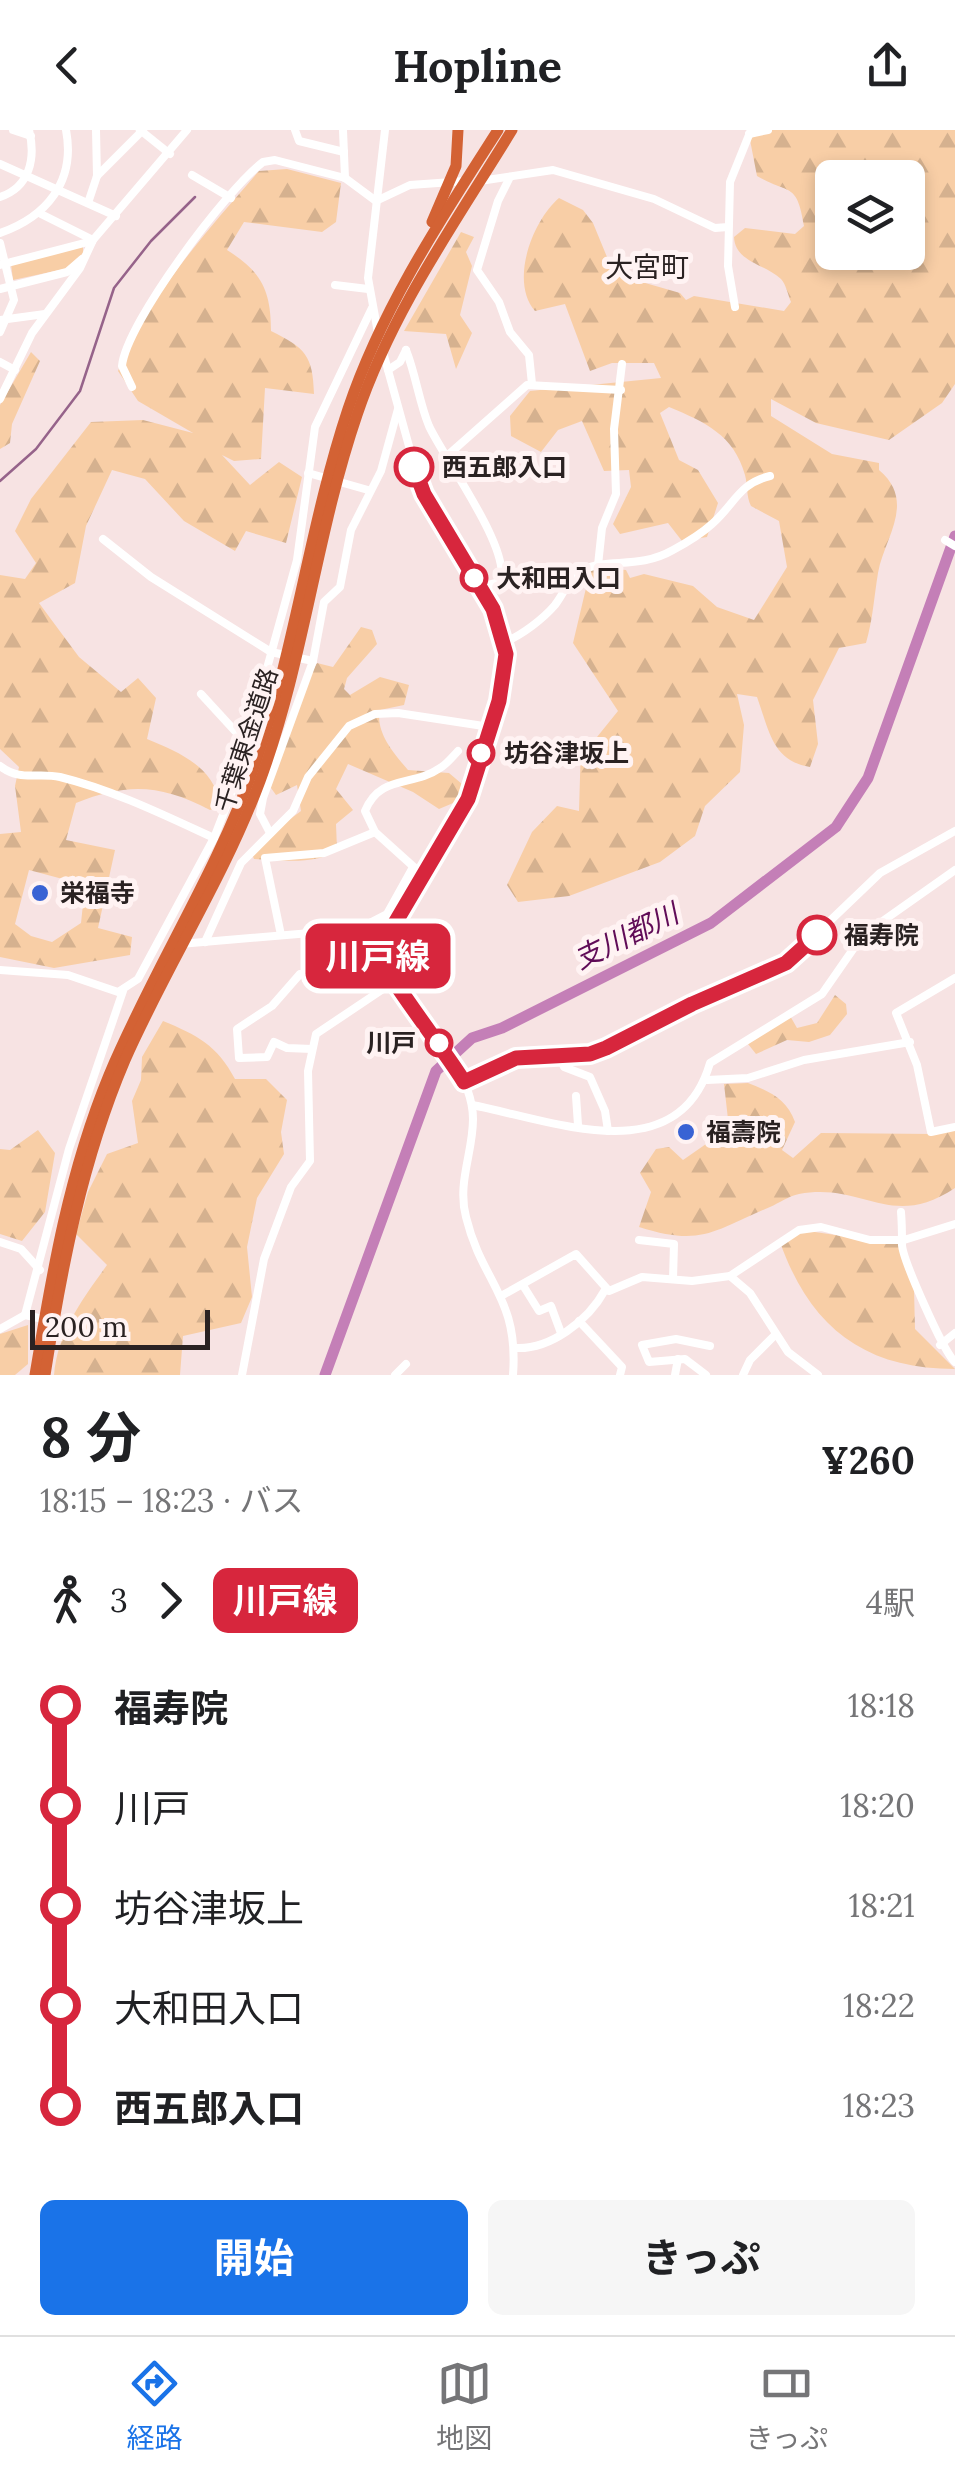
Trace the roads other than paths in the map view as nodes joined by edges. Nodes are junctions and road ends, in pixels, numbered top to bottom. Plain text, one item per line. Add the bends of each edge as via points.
1 (13, 130) edge
2 (66, 130) edge
3 (97, 130) edge
4 (142, 130) edge
5 (187, 130) edge
6 (295, 130) edge
7 (343, 130) edge
8 (386, 130) edge
9 (458, 130) edge
10 (509, 130) edge
11 (768, 130) edge
12 (750, 132) edge
13 (30, 133) edge
14 (344, 152) junction
15 (170, 154) junction
16 (0, 164) edge
17 (192, 175) dead end
18 (27, 176) junction
19 (97, 176) junction
20 (510, 177) junction
21 (345, 178) junction
22 (59, 190) junction
23 (0, 196) edge
24 (457, 196) junction
25 (231, 198) junction
26 (376, 202) junction
27 (88, 203) junction
28 (41, 214) junction
29 (116, 216) junction
30 (728, 227) junction
31 (0, 233) edge
32 (93, 240) junction
33 (0, 243) edge
34 (82, 259) junction
35 (2, 264) edge
36 (335, 285) dead end
37 (11, 286) junction
38 (0, 289) edge
39 (368, 289) junction
40 (735, 307) dead end
41 (372, 308) junction
42 (45, 314) junction
43 (5, 319) edge
44 (0, 332) edge
45 (0, 362) edge
46 (622, 364) dead end
47 (15, 370) junction
48 (388, 370) junction
49 (532, 384) junction
50 (132, 387) dead end
51 (621, 390) junction
52 (0, 399) edge
53 (398, 410) junction
54 (448, 455) junction
55 (308, 473) junction
56 (770, 476) dead end
57 (368, 490) junction
58 (103, 539) dead end
59 (945, 540) dead end
60 (955, 546) edge
61 (598, 565) junction
62 (480, 588) junction
63 (505, 642) junction
64 (271, 652) junction
65 (313, 661) junction
66 (200, 694) dead end
67 (490, 726) junction
68 (246, 743) junction
69 (482, 748) junction
70 (0, 766) edge
71 (955, 831) edge
72 (375, 832) junction
73 (270, 834) junction
74 (214, 838) junction
75 (419, 869) junction
76 (955, 870) edge
77 (281, 934) junction
78 (205, 942) junction
79 (156, 946) junction
80 (379, 960) junction
81 (0, 970) edge
82 (955, 978) edge
83 (395, 981) junction
84 (124, 991) junction
85 (910, 1042) junction
86 (312, 1049) junction
87 (559, 1055) junction
88 (707, 1080) junction
89 (464, 1082) junction
90 (576, 1096) dead end
91 (472, 1105) junction
92 (578, 1125) junction
93 (955, 1127) edge
94 (608, 1130) junction
95 (901, 1212) dead end
96 (955, 1224) edge
97 (639, 1240) dead end
98 (904, 1240) junction
99 (0, 1242) edge
100 (40, 1270) junction
101 (730, 1276) junction
102 (673, 1279) junction
103 (524, 1287) junction
104 (605, 1290) junction
105 (501, 1296) junction
106 (30, 1316) junction
107 (579, 1321) junction
108 (70, 1325) dead end
109 (0, 1330) edge
110 (561, 1333) junction
111 (955, 1333) edge
112 (775, 1335) junction
113 (940, 1345) junction
114 (710, 1346) dead end
115 (515, 1348) junction
116 (678, 1359) junction
117 (955, 1362) edge
118 (406, 1364) dead end
119 (35, 1375) edge
120 (44, 1375) edge
121 (242, 1375) edge
122 (396, 1375) edge
123 (513, 1375) edge
124 (620, 1375) edge
125 (675, 1375) edge
126 (706, 1375) edge
127 (743, 1375) edge
128 (818, 1375) edge

1 - 13 street
2 - 22 street via 67,166
3 - 19 street
4 - 15 street
4 - 19 street
5 - 15 street
6 - 14 street via 299,140
7 - 14 street
8 - 26 street
9 - 24 highway
10 - 24 highway, 千葉東金道路
11 - 12 street
12 - 30 street via 731,178
13 - 18 street
14 - 21 street
15 - 29 street
16 - 18 street
17 - 25 street
18 - 22 street
18 - 23 street via 18,189
19 - 27 street
20 - 26 street via 418,183
20 - 30 street via 562,172
20 - 49 street via 477,270 529,355
21 - 25 street via 268,160
21 - 26 street
22 - 27 street
22 - 28 street
24 - 119 highway, 千葉東金道路 via 381,321 328,475 250,779 92,1118 61,1224
24 - 120 highway, 千葉東金道路 via 372,375 332,497 267,762 110,1097 70,1231
25 - 50 street via 132,332 122,366
26 - 39 street
27 - 29 street
28 - 31 street
28 - 32 street
29 - 32 street
30 - 40 street
32 - 34 street
32 - 35 street
33 - 35 street
34 - 37 street via 66,272
34 - 42 street
35 - 37 street
36 - 39 street
37 - 38 street
37 - 43 street via 14,300
39 - 41 street
41 - 48 street
41 - 55 street via 314,427
42 - 43 street
42 - 47 street
43 - 44 street
45 - 47 street
46 - 51 street
47 - 52 street
48 - 53 street
48 - 54 street via 406,350 429,426
49 - 51 street
49 - 54 street
51 - 61 street via 614,428 616,494 602,528
53 - 57 street
53 - 62 street via 420,486
54 - 62 street via 503,572 500,582
55 - 57 street
55 - 64 street via 298,560
56 - 61 street via 744,486 711,526 671,551 643,564
57 - 65 street via 351,530 340,587 324,602
58 - 64 street
59 - 60 street
61 - 63 street via 569,581 542,619
62 - 63 street
63 - 67 street
64 - 65 street
64 - 68 street
65 - 73 street via 263,798 260,814
66 - 68 street
67 - 69 street
67 - 73 street via 413,713 356,721
68 - 74 street
69 - 72 street via 455,752 439,770 389,783 370,800 365,817
69 - 75 street via 468,799
70 - 74 street via 24,778 55,776 99,787
71 - 87 street via 880,873 786,963 606,1048
72 - 75 street
72 - 77 street via 324,852 265,858
73 - 78 street via 240,863
74 - 79 street
75 - 77 street via 405,876 381,919 358,928
75 - 80 street
76 - 88 street via 863,935 822,994 710,1063
77 - 78 street
78 - 79 street
79 - 84 street via 138,980
80 - 83 street
80 - 86 street via 333,974 300,974 272,1006 237,1029 238,1058 267,1057 274,1042
81 - 84 street via 51,972
82 - 85 street via 896,1014
83 - 86 street via 316,1034
83 - 89 street
84 - 100 street via 69,1149
85 - 88 street via 804,1060 748,1078
85 - 93 street via 932,1132
86 - 121 street via 310,1162 291,1188 264,1260
87 - 89 street via 516,1058
87 - 94 street via 564,1068 590,1077
88 - 94 street via 668,1119 634,1133
89 - 91 street
90 - 92 street
91 - 92 street via 524,1121
91 - 105 street via 464,1208
92 - 94 street
95 - 98 street
96 - 98 street
97 - 102 street via 674,1244
98 - 101 street via 800,1230
98 - 113 street
99 - 100 street via 21,1249
100 - 106 street
101 - 102 street
101 - 112 street via 750,1293
102 - 104 street via 642,1277
103 - 104 street via 576,1254
103 - 105 street
103 - 110 street via 539,1311 551,1306
104 - 107 street
105 - 115 street
106 - 108 street
106 - 109 street
107 - 110 street
107 - 124 street via 610,1349
110 - 115 street via 535,1349
111 - 113 street
112 - 127 street
112 - 128 street
113 - 117 street
114 - 116 street via 676,1339 642,1345 649,1362
115 - 123 street
116 - 125 street
116 - 126 street
118 - 122 street

